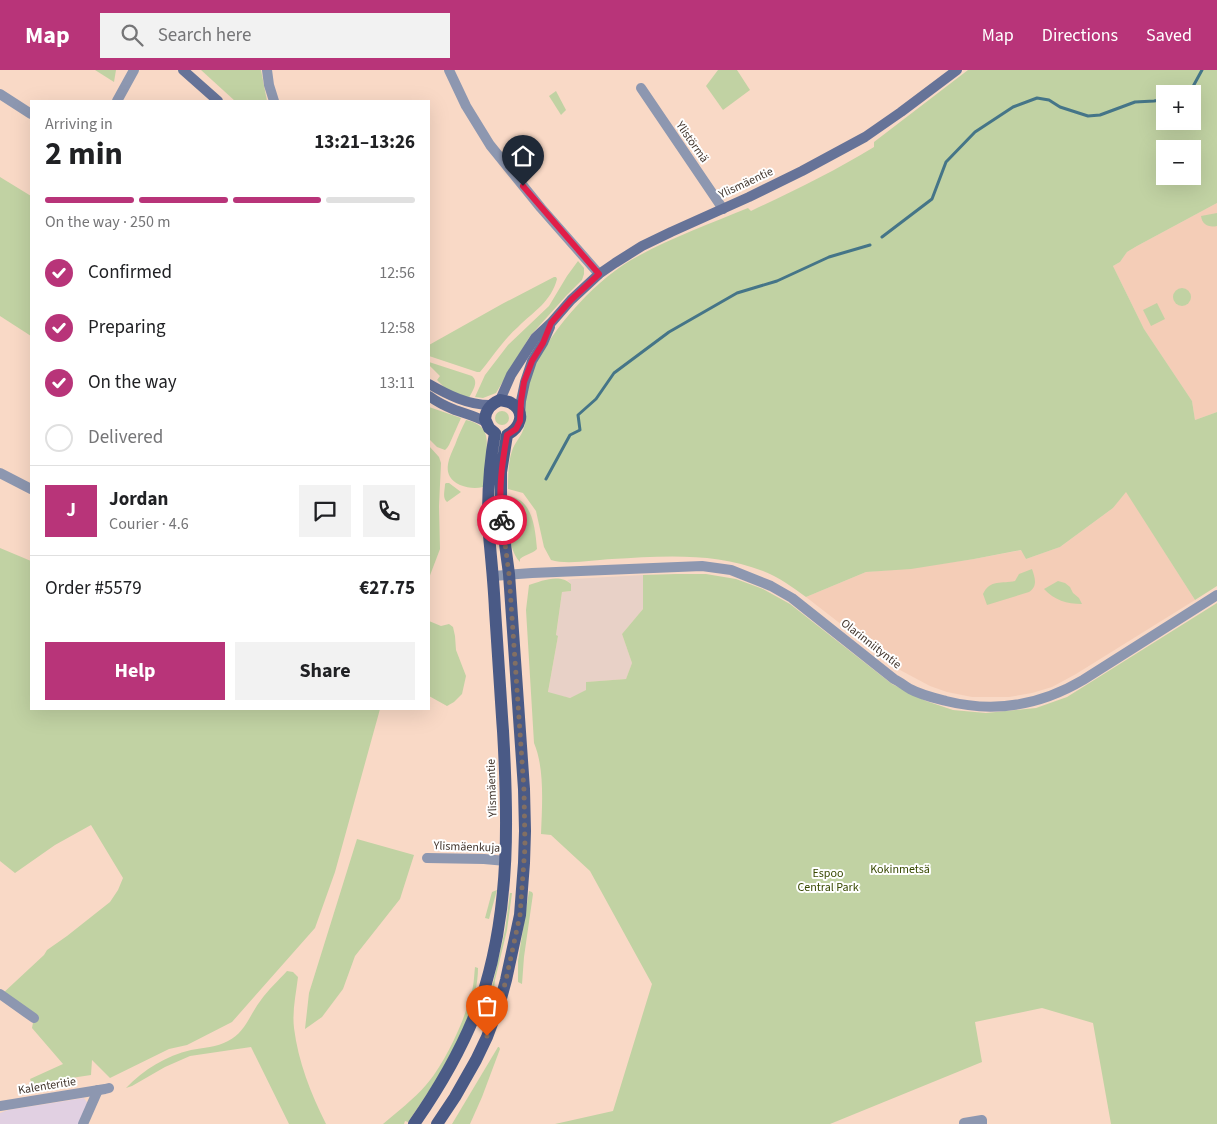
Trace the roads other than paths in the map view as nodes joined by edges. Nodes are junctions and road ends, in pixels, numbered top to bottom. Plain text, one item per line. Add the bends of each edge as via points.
1 (134, 70) edge
2 (183, 70) edge
3 (268, 70) edge
4 (449, 70) edge
5 (957, 70) edge
6 (641, 88) dead end
7 (0, 94) edge
8 (118, 100) edge
9 (217, 100) edge
10 (274, 100) edge
11 (30, 113) edge
12 (723, 209) junction
13 (599, 274) junction
14 (551, 323) junction
15 (430, 385) edge
16 (430, 397) edge
17 (495, 403) junction
18 (520, 414) junction
19 (486, 422) junction
20 (501, 434) junction
21 (0, 473) edge
22 (30, 488) edge
23 (509, 574) junction
24 (493, 576) junction
25 (1217, 596) edge
26 (427, 858) dead end
27 (506, 861) junction
28 (0, 994) edge
29 (34, 1018) dead end
30 (109, 1088) dead end
31 (98, 1090) junction
32 (0, 1106) edge
33 (964, 1123) edge
34 (83, 1124) edge
35 (414, 1124) edge
36 (437, 1124) edge
37 (982, 1124) edge

1 - 8 street
2 - 9 main road
3 - 10 street
4 - 13 street via 490,145
5 - 12 main road, Ylismäentie via 865,137
6 - 12 street, Ylistörmä
7 - 11 street
12 - 13 main road, Ylismäentie via 642,246
13 - 14 main road, Ylismäentie
14 - 17 main road, Ylismäentie via 535,338
14 - 18 main road, Ylismäentie via 524,382
15 - 17 main road via 464,401 481,405
16 - 19 main road via 440,404
17 - 18 main road via 513,404
17 - 19 main road via 485,416
18 - 20 main road via 516,429
19 - 20 main road via 492,431
20 - 23 main road via 501,514
20 - 24 main road, Ylismäentie via 491,456 488,518
21 - 22 street
23 - 24 street, Olarinniityntie
23 - 25 street, Olarinniityntie via 694,566 731,570 792,598 912,690 941,700 984,707 1018,704 1060,692
23 - 36 main road via 524,790 520,915 500,1002 487,1036
24 - 27 main road, Ylismäentie via 506,788
26 - 27 street, Ylismäenkuja
27 - 35 main road, Ylismäentie via 485,987 447,1075
28 - 29 street
30 - 31 street, Kalenteritie
31 - 32 street, Kalenteritie
31 - 34 street
33 - 37 street via 982,1120

